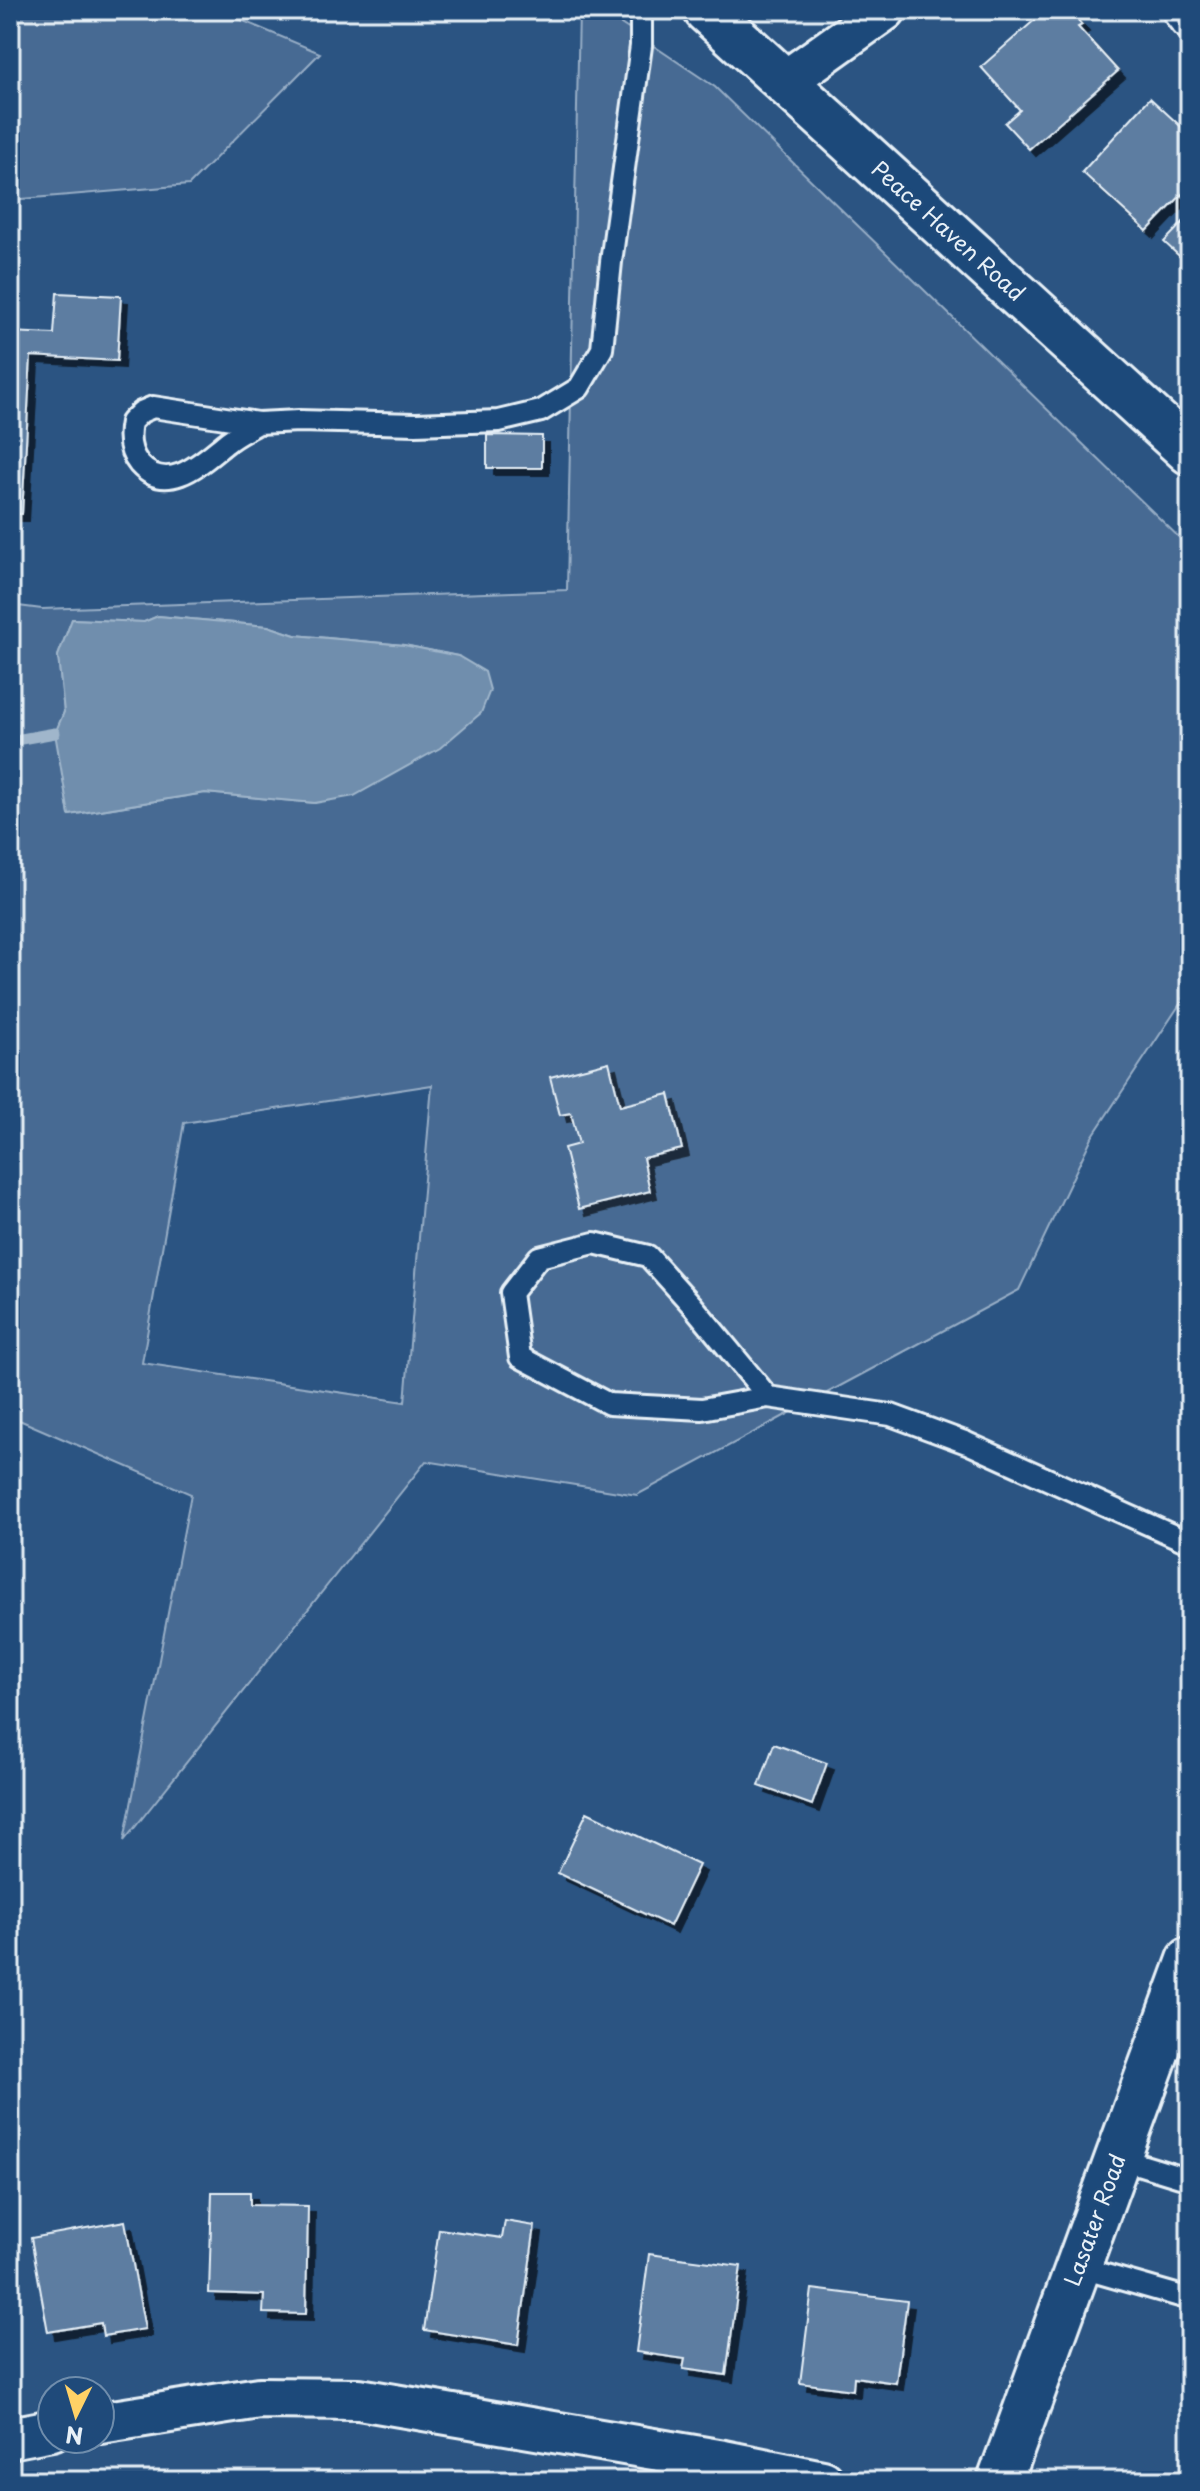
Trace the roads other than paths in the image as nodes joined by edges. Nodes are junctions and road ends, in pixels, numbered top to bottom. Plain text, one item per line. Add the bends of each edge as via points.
1 (641, 10) edge
2 (706, 10) edge
3 (885, 10) edge
4 (1183, 10) edge
5 (1190, 19) edge
6 (784, 82) junction
7 (258, 423) junction
8 (1190, 452) edge
9 (768, 1397) junction
10 (1190, 1543) edge
11 (1190, 1960) edge
12 (1118, 2158) junction
13 (1190, 2180) edge
14 (1078, 2267) junction
15 (1190, 2299) edge
16 (116, 2420) edge
17 (36, 2433) edge
18 (10, 2438) edge
19 (823, 2481) edge
20 (1000, 2481) edge

1 - 7 lane via 641,46 602,349 579,388 541,411 499,421
2 - 6 main road, Peace Haven Road
3 - 6 street
4 - 5 street
6 - 8 main road, Peace Haven Road
7 - 7 lane via 194,469 168,478 139,463 130,446 131,422 153,407
9 - 9 lane via 702,1409 609,1404 520,1357 511,1293 539,1257 594,1243 648,1256
9 - 10 lane via 891,1415 967,1443
11 - 12 main road, Lasater Road
12 - 13 lane
12 - 14 main road, Lasater Road
14 - 15 lane
14 - 20 main road, Lasater Road
16 - 19 street via 259,2398 359,2399
17 - 18 street

